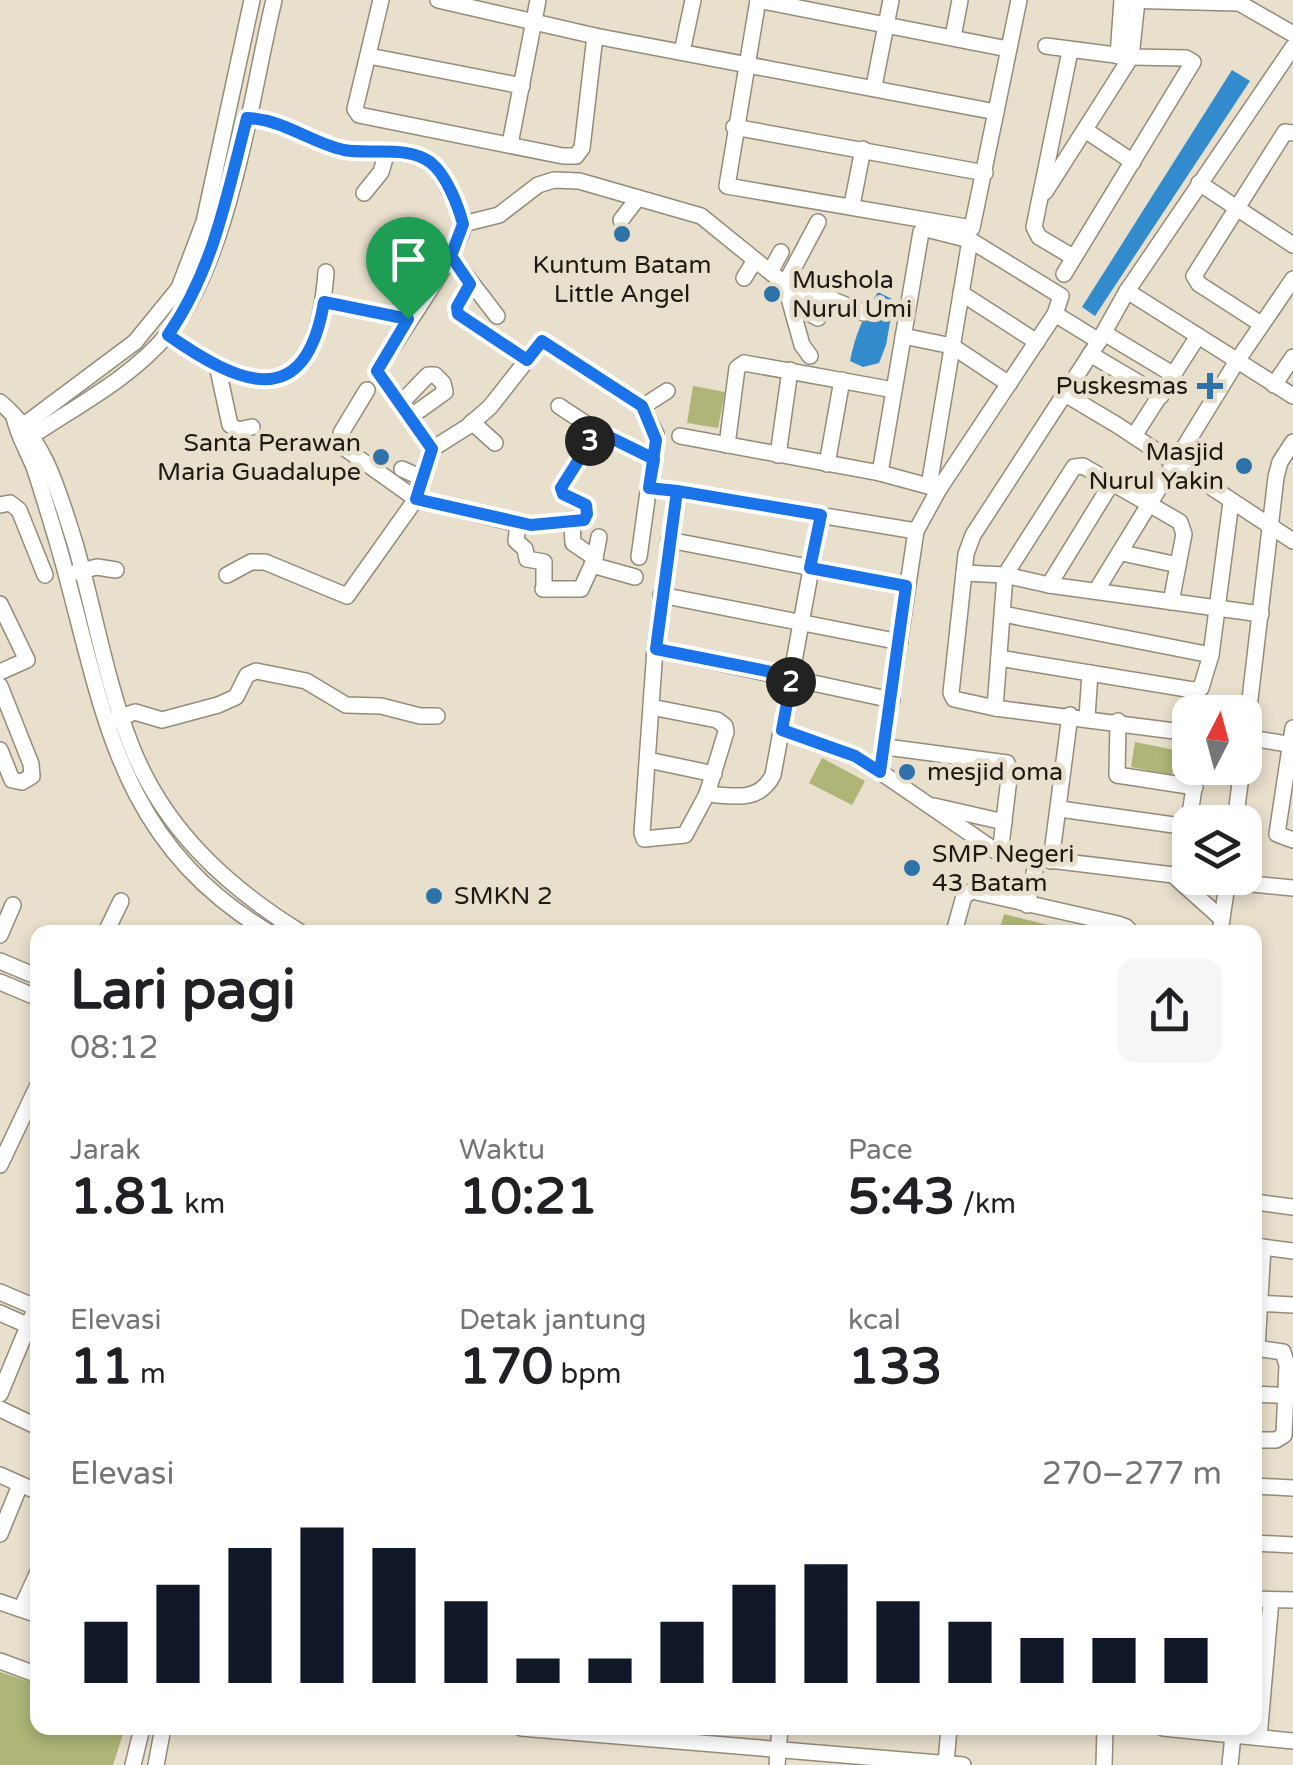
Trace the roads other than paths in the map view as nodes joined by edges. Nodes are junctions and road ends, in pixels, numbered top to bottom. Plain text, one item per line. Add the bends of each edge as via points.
1 (252, 0) edge
2 (274, 0) edge
3 (380, 0) edge
4 (438, 0) edge
5 (538, 0) edge
6 (692, 0) edge
7 (758, 0) edge
8 (891, 0) edge
9 (960, 0) edge
10 (1019, 0) edge
11 (1122, 0) edge
12 (1134, 1) edge
13 (1235, 2) edge
14 (820, 6) edge
15 (533, 22) junction
16 (886, 25) junction
17 (1293, 34) edge
18 (596, 36) junction
19 (952, 37) junction
20 (1046, 46) dead end
21 (1293, 47) edge
22 (1008, 49) junction
23 (1070, 51) junction
24 (241, 52) junction
25 (682, 52) junction
26 (260, 56) junction
27 (369, 56) junction
28 (1125, 56) junction
29 (747, 64) junction
30 (1286, 69) edge
31 (522, 86) junction
32 (874, 86) junction
33 (996, 112) junction
34 (247, 118) junction
35 (734, 127) junction
36 (1084, 130) junction
37 (1293, 132) edge
38 (510, 144) junction
39 (864, 149) junction
40 (388, 152) junction
41 (1133, 162) junction
42 (985, 173) junction
43 (1199, 184) junction
44 (364, 192) dead end
45 (638, 198) junction
46 (1040, 199) junction
47 (852, 205) junction
48 (1239, 209) junction
49 (621, 220) dead end
50 (818, 222) dead end
51 (463, 224) junction
52 (970, 240) junction
53 (1293, 244) edge
54 (781, 252) dead end
55 (451, 256) junction
56 (1073, 257) junction
57 (755, 260) junction
58 (772, 270) junction
59 (326, 272) dead end
60 (1064, 274) dead end
61 (744, 278) dead end
62 (1293, 279) edge
63 (470, 284) junction
64 (785, 284) junction
65 (1127, 291) junction
66 (961, 293) junction
67 (799, 297) junction
68 (324, 302) junction
69 (864, 313) dead end
70 (1055, 314) junction
71 (497, 316) dead end
72 (818, 318) dead end
73 (408, 319) junction
74 (1261, 324) junction
75 (168, 335) junction
76 (903, 336) junction
77 (1198, 336) junction
78 (1037, 342) junction
79 (1097, 343) junction
80 (952, 346) junction
81 (810, 356) dead end
82 (1293, 357) edge
83 (527, 360) junction
84 (1237, 360) junction
85 (217, 364) junction
86 (790, 370) junction
87 (1174, 376) junction
88 (842, 380) junction
89 (1009, 384) junction
90 (1274, 385) junction
91 (367, 390) dead end
92 (667, 390) dead end
93 (894, 390) junction
94 (1065, 394) junction
95 (1160, 396) junction
96 (1293, 396) edge
97 (0, 402) edge
98 (559, 406) dead end
99 (642, 406) junction
100 (472, 422) junction
101 (252, 427) dead end
102 (22, 429) junction
103 (597, 431) junction
104 (680, 436) dead end
105 (1134, 436) junction
106 (495, 442) dead end
107 (1293, 442) edge
108 (727, 445) junction
109 (432, 449) junction
110 (778, 455) junction
111 (654, 459) junction
112 (826, 464) junction
113 (1175, 465) junction
114 (1286, 467) edge
115 (402, 468) dead end
116 (880, 473) junction
117 (422, 478) junction
118 (1111, 484) junction
119 (649, 488) junction
120 (934, 488) junction
121 (677, 491) junction
122 (416, 499) junction
123 (1231, 502) junction
124 (0, 505) edge
125 (1150, 505) junction
126 (821, 515) junction
127 (572, 522) junction
128 (518, 524) junction
129 (1270, 526) junction
130 (916, 530) junction
131 (598, 538) dead end
132 (670, 540) junction
133 (1293, 540) edge
134 (1122, 553) junction
135 (639, 557) dead end
136 (594, 562) junction
137 (1178, 565) junction
138 (810, 568) junction
139 (84, 570) junction
140 (116, 570) dead end
141 (964, 573) junction
142 (1005, 574) junction
143 (45, 575) dead end
144 (66, 575) junction
145 (227, 575) dead end
146 (635, 577) dead end
147 (1050, 585) junction
148 (906, 586) junction
149 (1096, 591) junction
150 (662, 595) junction
151 (1170, 602) junction
152 (0, 604) edge
153 (1217, 608) junction
154 (1003, 614) junction
155 (1261, 614) junction
156 (802, 623) junction
157 (900, 642) junction
158 (656, 649) junction
159 (1211, 655) junction
160 (1000, 658) junction
161 (0, 672) edge
162 (1090, 673) junction
163 (792, 676) junction
164 (0, 686) edge
165 (1251, 695) edge
166 (892, 700) junction
167 (651, 707) junction
168 (994, 708) junction
169 (437, 716) dead end
170 (1078, 716) junction
171 (122, 718) junction
172 (105, 721) junction
173 (1118, 721) junction
174 (782, 730) junction
175 (1172, 730) edge
176 (1262, 739) edge
177 (1292, 739) edge
178 (886, 747) junction
179 (0, 750) edge
180 (648, 760) junction
181 (880, 772) junction
182 (714, 774) junction
183 (1195, 785) edge
184 (1195, 788) junction
185 (707, 794) junction
186 (922, 803) junction
187 (1060, 809) junction
188 (1004, 822) junction
189 (1293, 840) edge
190 (1000, 854) junction
191 (1044, 860) junction
192 (1172, 875) edge
193 (1262, 884) edge
194 (1293, 888) edge
195 (1198, 895) edge
196 (1225, 895) edge
197 (121, 901) dead end
198 (13, 905) dead end
199 (1027, 905) junction
200 (109, 925) edge
201 (257, 925) edge
202 (290, 925) edge
203 (956, 925) edge
204 (1121, 925) edge
205 (1220, 925) edge
206 (1221, 925) edge
207 (0, 935) edge
208 (0, 961) edge
209 (30, 974) edge
210 (0, 982) edge
211 (30, 995) edge
212 (30, 1101) edge
213 (0, 1165) edge
214 (1262, 1203) edge
215 (1293, 1207) edge
216 (1262, 1247) edge
217 (1293, 1251) edge
218 (0, 1292) edge
219 (30, 1303) edge
220 (1262, 1303) edge
221 (1293, 1305) edge
222 (0, 1313) edge
223 (29, 1337) edge
224 (1262, 1349) edge
225 (0, 1394) edge
226 (1262, 1394) edge
227 (1289, 1396) edge
228 (0, 1409) edge
229 (30, 1423) edge
230 (1262, 1440) edge
231 (0, 1476) edge
232 (20, 1484) junction
233 (1262, 1486) edge
234 (30, 1488) edge
235 (1293, 1488) edge
236 (0, 1534) edge
237 (1262, 1543) edge
238 (1293, 1545) edge
239 (30, 1588) edge
240 (1263, 1600) edge
241 (1293, 1600) edge
242 (0, 1602) edge
243 (20, 1609) junction
244 (30, 1613) edge
245 (0, 1661) edge
246 (30, 1672) edge
247 (140, 1735) edge
248 (162, 1735) edge
249 (605, 1735) edge
250 (948, 1735) edge
251 (1105, 1735) edge
252 (1233, 1735) joint
253 (1259, 1737) joint
254 (1293, 1741) edge
255 (778, 1758) edge
256 (946, 1764) edge
257 (132, 1765) edge
258 (156, 1765) edge
259 (963, 1765) edge
260 (1104, 1765) edge
261 (1230, 1765) edge

1 - 24 street
2 - 26 street
3 - 27 street
4 - 15 street
5 - 15 street
6 - 25 street
7 - 14 street
7 - 29 street
8 - 16 street
9 - 19 street
10 - 22 street
11 - 12 street
11 - 28 street
12 - 13 street
12 - 28 street
13 - 17 street
14 - 16 street
15 - 18 street
15 - 31 street
16 - 19 street
16 - 32 street
18 - 25 street
18 - 38 street via 576,156
19 - 22 street
20 - 23 street
21 - 30 street
22 - 33 street
23 - 28 street
23 - 46 street
24 - 26 street
24 - 102 street via 204,222 179,288 135,342
25 - 29 street
26 - 34 street
27 - 31 street
27 - 38 street via 359,115
28 - 36 street
28 - 41 street via 1186,58 1194,66
29 - 32 street
29 - 35 street
30 - 43 street
31 - 38 street
32 - 33 street
33 - 42 street
34 - 40 street via 342,150
34 - 75 street via 206,267
35 - 39 street
35 - 47 street via 729,187
36 - 41 street
36 - 46 street
37 - 48 street via 1285,132
39 - 42 street
39 - 47 street
40 - 44 street
40 - 51 street via 431,162
41 - 56 street
42 - 47 street via 972,228
43 - 48 street
43 - 65 street
45 - 49 street
45 - 51 street via 554,180 499,215
45 - 57 street via 704,218
46 - 56 street via 1035,232
48 - 53 street
48 - 74 street via 1194,278
50 - 64 street
51 - 55 street
52 - 66 street
52 - 70 street via 1062,296
52 - 76 street via 921,232
54 - 58 street
55 - 63 street
55 - 73 street
56 - 60 street
57 - 58 street
57 - 61 street
58 - 64 street
59 - 68 street
62 - 74 street
63 - 71 street
63 - 83 street via 458,314
64 - 67 street
65 - 77 street
65 - 79 street
66 - 78 street
66 - 80 street
67 - 69 street
67 - 72 street via 801,309
67 - 81 street via 802,344
68 - 73 street
68 - 85 street via 313,346 284,376 252,380
70 - 78 street
70 - 79 street
73 - 109 street via 377,371
74 - 84 street
75 - 85 street
75 - 102 street via 107,389
76 - 80 street
76 - 93 street
77 - 84 street
77 - 87 street
78 - 89 street
79 - 87 street
79 - 94 street
79 - 95 street
80 - 89 street
80 - 120 street
82 - 90 street
83 - 99 street via 542,341
83 - 100 street
84 - 90 street
84 - 113 street
85 - 101 street via 230,425
86 - 88 street
86 - 108 street via 750,363 737,368
86 - 110 street
87 - 95 street
88 - 93 street
88 - 112 street
89 - 120 street
90 - 96 street
91 - 122 street via 340,442
92 - 99 street
93 - 116 street
94 - 105 street
94 - 141 street via 972,535
95 - 105 street
97 - 102 street
98 - 103 street
99 - 111 street via 656,434
100 - 106 street
100 - 109 street
102 - 139 street via 61,496
102 - 144 street
103 - 111 street
103 - 127 street via 561,486 588,508 584,520
104 - 108 street
105 - 113 street
107 - 114 street
108 - 110 street
109 - 117 street
110 - 112 street
111 - 119 street
112 - 116 street
113 - 123 street
113 - 125 street
114 - 129 street
115 - 117 street
116 - 120 street
117 - 122 street
118 - 125 street
118 - 142 street via 1074,467
118 - 147 street
119 - 121 street
119 - 135 street
120 - 130 street
121 - 126 street
121 - 132 street
122 - 128 street
122 - 145 street via 347,596 265,562
123 - 129 street
123 - 153 street
124 - 143 street via 19,510
125 - 134 street
125 - 137 street via 1182,527
126 - 130 street
126 - 138 street
127 - 128 street
127 - 136 street via 572,544
128 - 136 street via 516,541 527,559 545,564 543,589 580,589
129 - 133 street
129 - 155 street
130 - 148 street
131 - 136 street
132 - 138 street
132 - 150 street
134 - 137 street
134 - 149 street
136 - 146 street
137 - 151 street
138 - 148 street
138 - 156 street
139 - 140 street
139 - 144 street
139 - 171 street
141 - 142 street
141 - 168 street via 951,694
142 - 147 street
142 - 154 street
144 - 172 street
147 - 149 street
148 - 157 street
149 - 151 street
150 - 156 street
150 - 158 street
151 - 153 street
152 - 161 street via 27,660
153 - 155 street
153 - 159 street
154 - 159 street
154 - 160 street
155 - 165 street
156 - 157 street
156 - 163 street
157 - 166 street
158 - 163 street
158 - 167 street
159 - 162 street via 1198,690
160 - 162 street
160 - 168 street
162 - 170 street
163 - 166 street
163 - 174 street
164 - 179 street via 32,776 12,780
166 - 178 street
167 - 180 street
167 - 182 street via 722,722 726,732
168 - 170 street
169 - 171 street via 346,705 306,681 256,672 247,674 236,696 218,705 162,720 135,712
170 - 173 street
170 - 187 street
171 - 172 street
171 - 202 street via 156,797 196,850 227,882
172 - 201 street via 122,770 180,861
173 - 175 street
173 - 184 street via 1116,775
174 - 181 street
174 - 185 street via 766,788 749,797
176 - 177 street
177 - 189 street via 1277,834
178 - 181 street
178 - 188 street via 1002,760 1010,770
180 - 182 street
180 - 185 street via 644,838 684,835
181 - 186 street
182 - 185 street
183 - 184 street
184 - 187 street via 1188,827
186 - 188 street
186 - 190 street
187 - 191 street
188 - 190 street
190 - 191 street
191 - 192 street
191 - 199 street
193 - 194 street
195 - 205 street
196 - 206 street
197 - 200 street
198 - 207 street
199 - 203 street via 969,890
199 - 204 street
208 - 209 street
210 - 211 street
212 - 213 street
214 - 215 street
216 - 217 street
218 - 219 street
220 - 221 street
222 - 223 street
223 - 225 street
224 - 227 street via 1286,1354
226 - 227 street
227 - 230 street via 1284,1436
228 - 229 street
231 - 232 street
232 - 234 street
232 - 236 street
233 - 235 street
237 - 238 street
239 - 243 street
240 - 241 street
242 - 243 street
243 - 244 street
245 - 246 street
247 - 257 street
248 - 258 street
249 - 255 street
250 - 256 street
251 - 260 street
252 - 253 street
252 - 261 street
253 - 254 street
255 - 256 street
256 - 259 street

